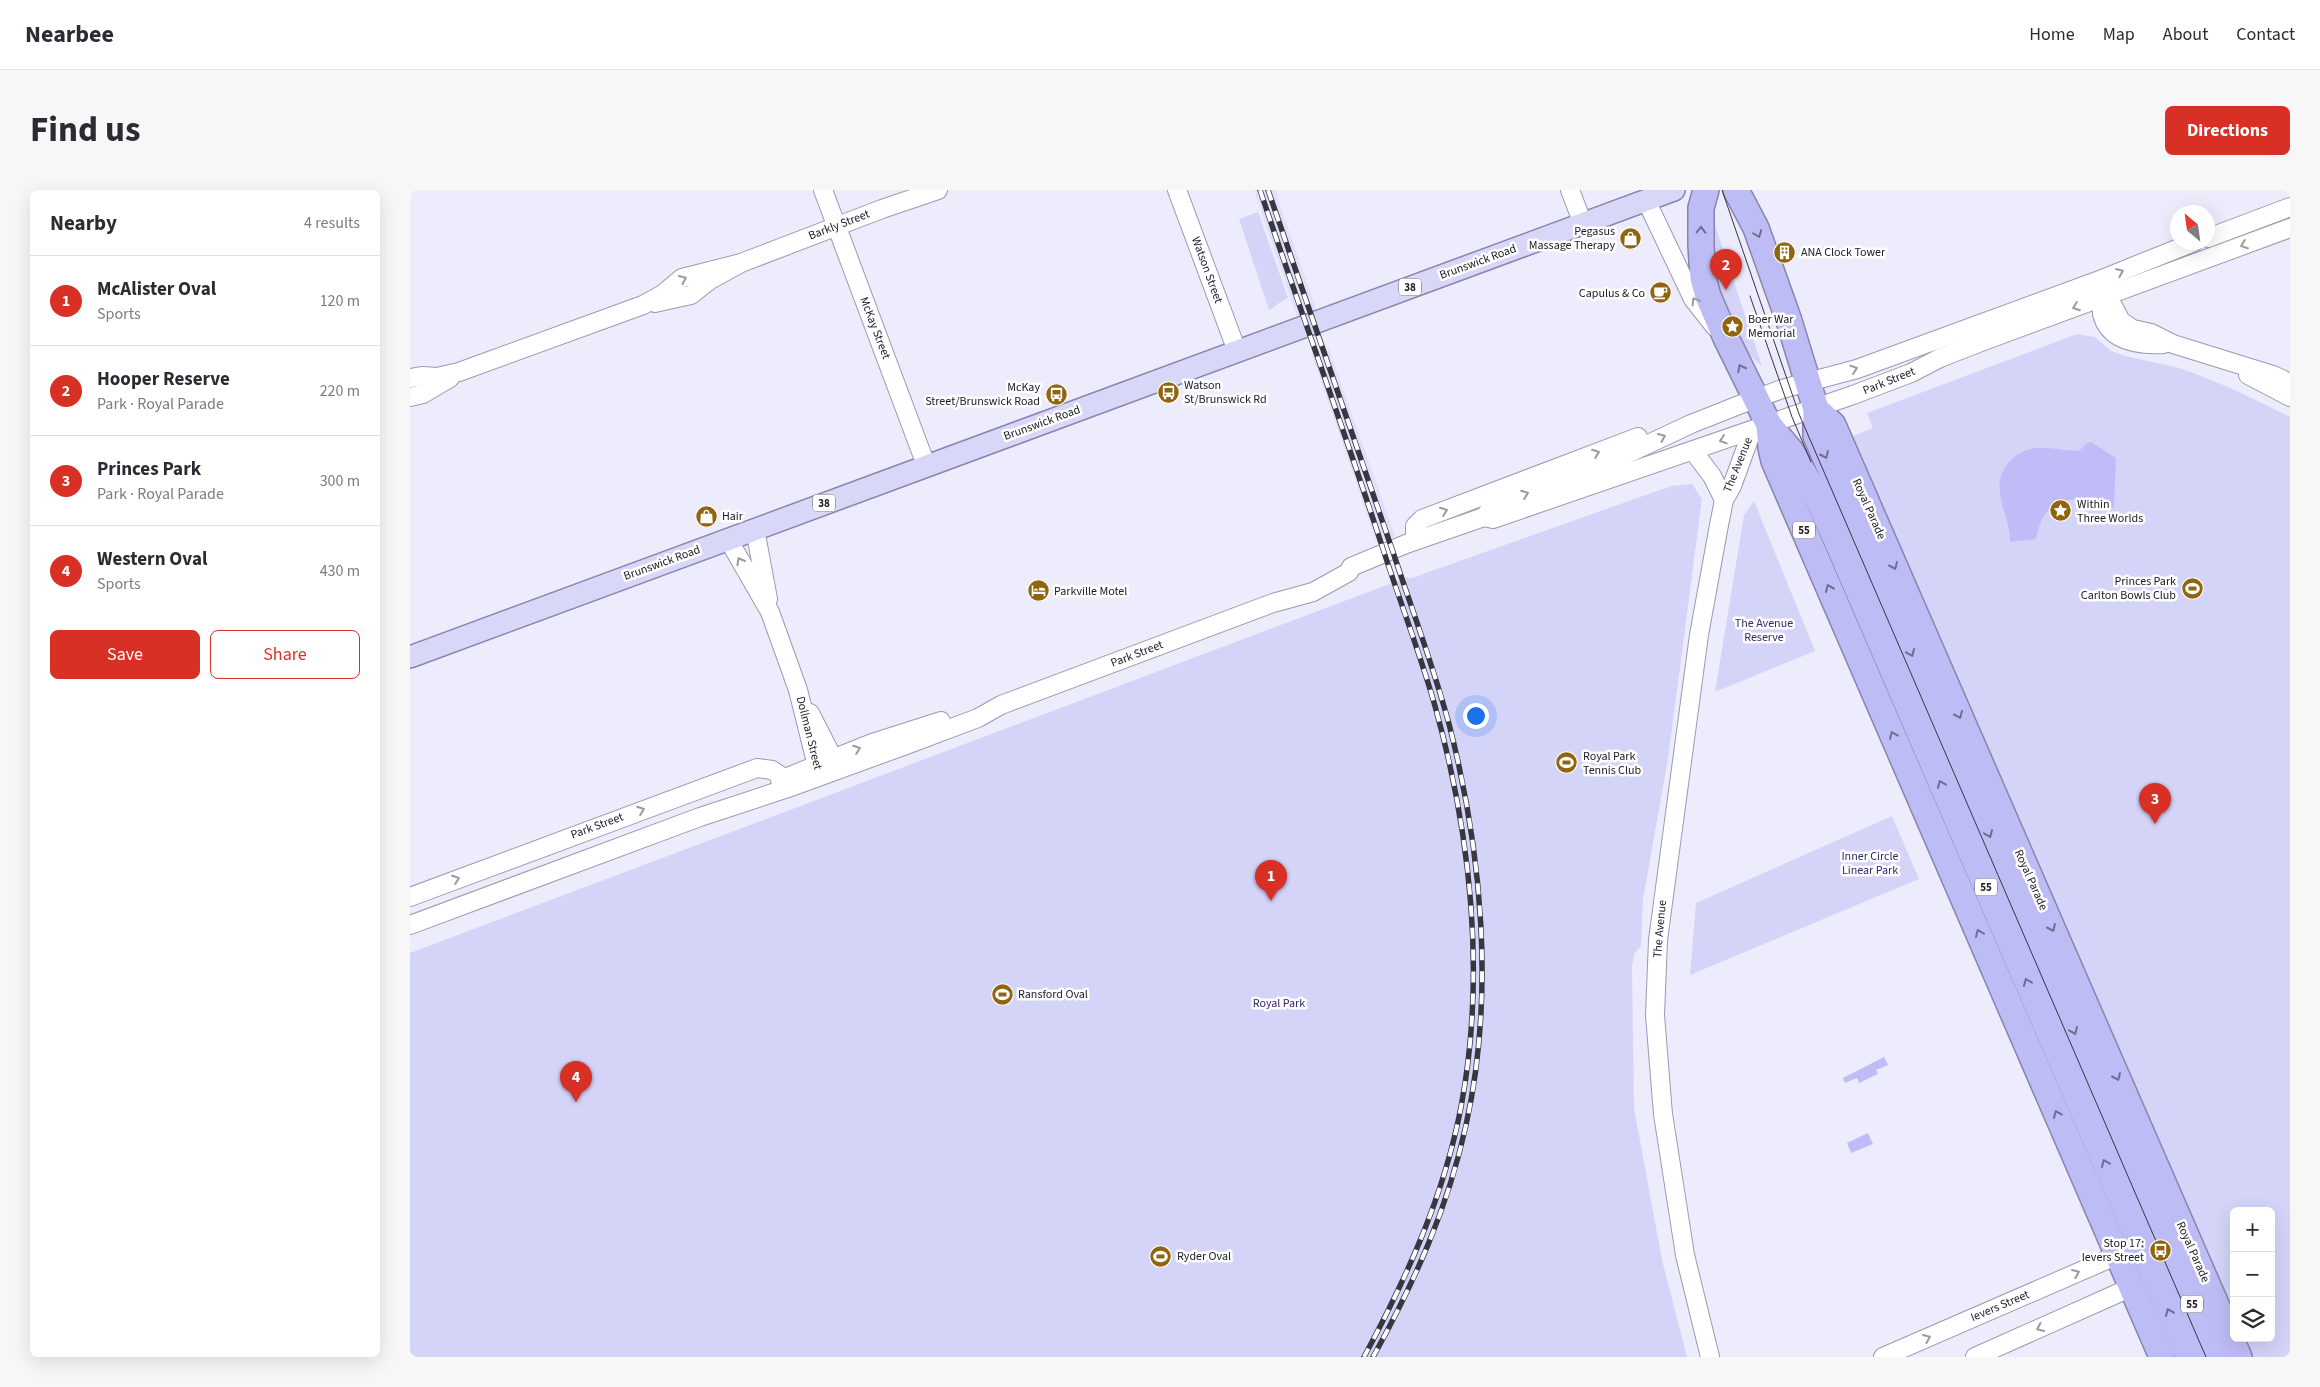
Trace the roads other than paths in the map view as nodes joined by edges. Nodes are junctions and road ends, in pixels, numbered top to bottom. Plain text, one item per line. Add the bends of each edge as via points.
1 (823, 190) edge
2 (938, 190) edge
3 (1177, 190) edge
4 (1570, 190) edge
5 (1674, 190) edge
6 (1706, 190) edge
7 (1736, 190) edge
8 (1646, 200) junction
9 (2290, 207) edge
10 (1583, 224) junction
11 (836, 226) junction
12 (2290, 228) edge
13 (2215, 235) edge
14 (2178, 250) edge
15 (2100, 289) junction
16 (1976, 325) junction
17 (1726, 338) junction
18 (1933, 341) junction
19 (1982, 342) junction
20 (1237, 350) junction
21 (2217, 357) junction
22 (1940, 358) junction
23 (459, 372) junction
24 (410, 378) edge
25 (1807, 381) junction
26 (2290, 383) edge
27 (410, 397) edge
28 (1756, 398) junction
29 (2290, 398) edge
30 (1816, 409) junction
31 (1761, 428) junction
32 (1642, 447) junction
33 (1693, 451) junction
34 (926, 465) junction
35 (1724, 500) junction
36 (1484, 518) junction
37 (755, 529) junction
38 (728, 539) junction
39 (1415, 540) junction
40 (770, 612) junction
41 (1893, 615) junction
42 (1849, 633) junction
43 (410, 656) edge
44 (798, 690) junction
45 (836, 763) junction
46 (818, 770) junction
47 (784, 778) junction
48 (1975, 806) junction
49 (700, 817) junction
50 (1932, 826) junction
51 (410, 896) edge
52 (410, 926) edge
53 (2043, 1020) junction
54 (2020, 1029) junction
55 (2118, 1255) junction
56 (2192, 1276) junction
57 (2132, 1287) junction
58 (1710, 1357) edge
59 (1882, 1357) edge
60 (1975, 1357) edge
61 (2162, 1357) edge
62 (2189, 1357) edge
63 (2215, 1357) edge
64 (2239, 1357) edge

1 - 11 street, McKay Street
2 - 11 street, Barkly Street
3 - 20 street, Watson Street
4 - 10 street
5 - 8 main road, Brunswick Road / 38
17 -> 6 highway, Royal Parade / 55 via 1704,278 1702,208
7 -> 25 highway, Royal Parade / 55 via 1756,228
8 - 10 main road, Brunswick Road / 38
17 -> 8 street, Royal Parade via 1693,299
9 - 13 street
10 - 20 main road, Brunswick Road / 38
11 - 23 street, Barkly Street via 741,264 682,278 643,305
11 - 34 street, McKay Street
12 -> 15 street, Park Street
15 -> 14 street, Park Street
15 - 16 street, Park Street
15 -> 19 street, Park Street
15 - 21 street via 2103,315 2115,335 2128,341 2173,344
16 - 18 street, Park Street
16 - 19 street
28 -> 17 highway, Royal Parade / 55
18 - 22 street
25 -> 18 street, Park Street via 1843,373
19 - 22 street, Park Street
20 - 34 main road, Brunswick Road / 38
21 - 26 street
21 - 29 street
22 - 30 street, Park Street
23 - 24 street, Barkly Street
23 - 27 street, Barkly Street via 423,394
25 - 28 street, Park Street
25 - 30 highway, Royal Parade / 55
28 - 31 highway, Royal Parade / 55
32 -> 28 street, Park Street
30 - 31 street, Park Street
30 -> 41 highway, Royal Parade / 55 via 1816,436
31 -> 33 street, Park Street
31 - 35 street, The Avenue
31 - 41 highway, Royal Parade / 55 via 1791,452
42 -> 31 highway, Royal Parade / 55
36 -> 32 street, Park Street via 1493,506 1595,469
39 -> 32 street via 1414,526 1422,519 1638,437
33 - 35 street, The Avenue via 1712,476
33 - 36 street, Park Street via 1493,519
34 - 37 main road, Brunswick Road / 38
35 - 58 street, The Avenue via 1699,635 1658,940 1655,1009 1663,1114 1682,1236
36 - 39 street, Park Street
37 - 38 main road, Brunswick Road / 38
37 - 40 street, Dollman Street
40 -> 38 street, Dollman Street
38 - 43 main road, Brunswick Road / 38
39 - 45 street, Park Street via 1351,567 1337,567 1273,603 1001,705 918,727
40 - 44 street, Dollman Street
41 - 42 highway
41 - 48 highway, Royal Parade / 55
41 -> 48 highway, Royal Parade / 55
50 -> 42 highway, Royal Parade / 55
44 - 45 street, Dollman Street
44 - 46 street, Dollman Street
45 - 46 street, Park Street
46 - 47 street, Park Street
46 - 49 street, Park Street
47 - 49 street, Park Street
51 -> 47 street, Park Street via 757,768 772,770
48 - 50 highway
53 -> 48 highway, Royal Parade / 55
48 -> 56 highway, Royal Parade / 55 via 2054,960
49 - 52 street, Park Street
54 -> 50 highway, Royal Parade / 55
53 - 54 highway
62 -> 53 highway, Royal Parade / 55
55 -> 54 highway, Royal Parade / 55
55 - 57 highway, Royal Parade / 55
59 -> 55 street, Ievers Street
56 - 63 highway, Royal Parade / 55
56 - 64 highway, Royal Parade / 55
57 -> 60 street
57 - 61 highway, Royal Parade / 55

